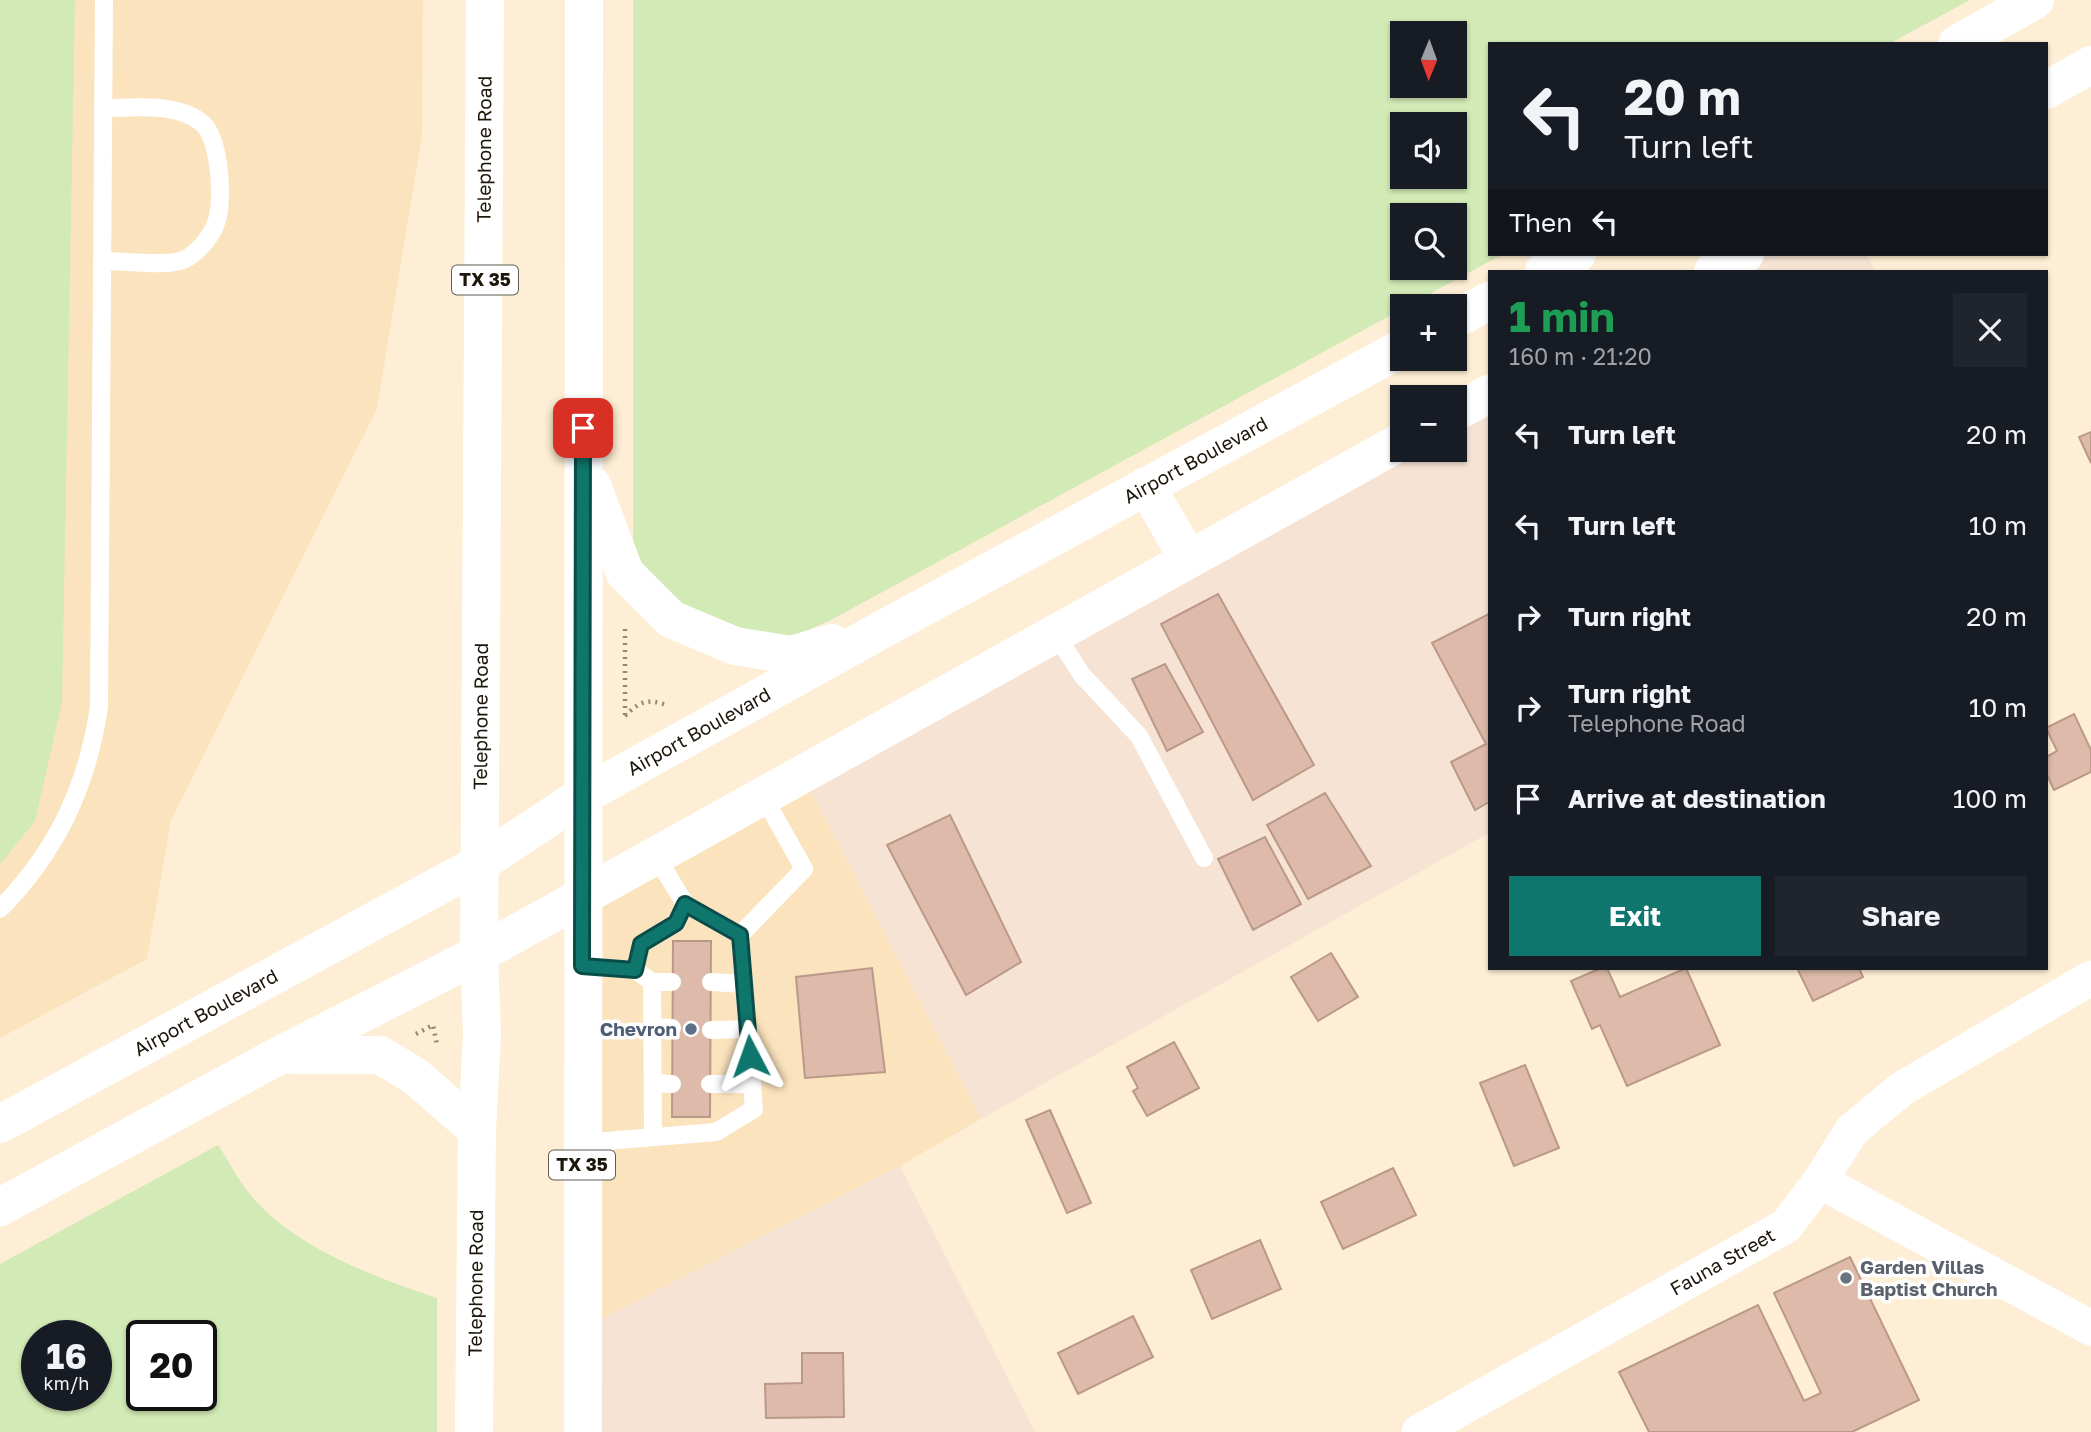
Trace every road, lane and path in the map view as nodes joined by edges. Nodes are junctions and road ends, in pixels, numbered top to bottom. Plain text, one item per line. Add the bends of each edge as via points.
1 (104, 0) edge
2 (485, 0) edge
3 (584, 0) edge
4 (2035, 0) edge
5 (1961, 42) edge
6 (2091, 65) edge
7 (2048, 89) edge
8 (104, 108) junction
9 (1573, 256) edge
10 (1741, 256) edge
11 (104, 261) junction
12 (1546, 270) edge
13 (1715, 270) edge
14 (1488, 302) edge
15 (1467, 313) edge
16 (1390, 354) edge
17 (1488, 395) edge
18 (1467, 406) edge
19 (1390, 448) edge
20 (583, 455) junction
21 (1146, 486) junction
22 (1188, 558) junction
23 (625, 623) dead end
24 (885, 628) junction
25 (1055, 633) junction
26 (625, 716) dead end
27 (582, 796) junction
28 (763, 796) junction
29 (656, 856) junction
30 (1204, 858) dead end
31 (479, 864) junction
32 (582, 898) junction
33 (685, 904) junction
34 (0, 909) edge
35 (740, 935) junction
36 (479, 954) junction
37 (582, 966) junction
38 (635, 970) junction
39 (2091, 978) edge
40 (652, 982) junction
41 (673, 982) dead end
42 (711, 982) dead end
43 (744, 984) junction
44 (652, 1027) junction
45 (672, 1028) dead end
46 (748, 1029) junction
47 (711, 1030) dead end
48 (280, 1055) junction
49 (653, 1083) junction
50 (672, 1084) dead end
51 (710, 1084) dead end
52 (751, 1084) junction
53 (0, 1124) edge
54 (477, 1130) junction
55 (653, 1135) junction
56 (582, 1143) junction
57 (1820, 1181) junction
58 (0, 1207) edge
59 (2091, 1328) edge
60 (474, 1432) edge
61 (583, 1432) edge
62 (1419, 1432) edge

1 - 8 lane
2 - 31 main road, Telephone Road / TX 35
3 - 20 main road, TX 35
4 - 5 main road
6 - 7 main road
8 - 11 lane
8 - 11 lane via 185,113 205,125 217,155 220,208 208,237 180,261
9 - 12 main road
10 - 13 main road
11 - 34 lane via 102,674 95,739 77,799 54,845
14 - 15 main road
16 - 21 main road, Airport Boulevard
17 - 18 main road
19 - 22 main road
20 - 24 main road via 625,573 671,619 735,646 791,654
20 - 27 main road, TX 35
21 - 22 main road
21 - 24 main road, Airport Boulevard
22 - 25 main road
23 - 26 path
24 - 27 main road, Airport Boulevard
25 - 28 main road
25 - 30 lane via 1082,675 1139,736
27 - 31 main road, Airport Boulevard
27 - 32 main road, TX 35
28 - 29 main road
28 - 35 lane via 804,869
29 - 32 main road
29 - 33 lane
31 - 36 main road, Telephone Road / TX 35
31 - 53 main road, Airport Boulevard
32 - 36 main road
32 - 37 main road, TX 35
33 - 35 lane
33 - 38 lane via 676,923 641,944
35 - 43 lane
36 - 48 main road
36 - 54 main road, Telephone Road / TX 35 via 482,1035
37 - 38 lane
37 - 56 main road, TX 35
38 - 40 lane
39 - 57 street, Fauna Street via 1903,1088 1852,1130
40 - 41 lane
40 - 44 lane
42 - 43 lane
43 - 46 lane
44 - 45 lane
44 - 49 lane
46 - 47 lane
46 - 52 lane
48 - 54 main road via 380,1055 415,1076
48 - 58 main road
49 - 50 lane
49 - 55 lane
51 - 52 lane
52 - 55 lane via 754,1109 716,1132
54 - 60 main road, Telephone Road / TX 35
55 - 56 lane
56 - 61 main road, TX 35
57 - 59 street
57 - 62 street, Fauna Street via 1786,1226

